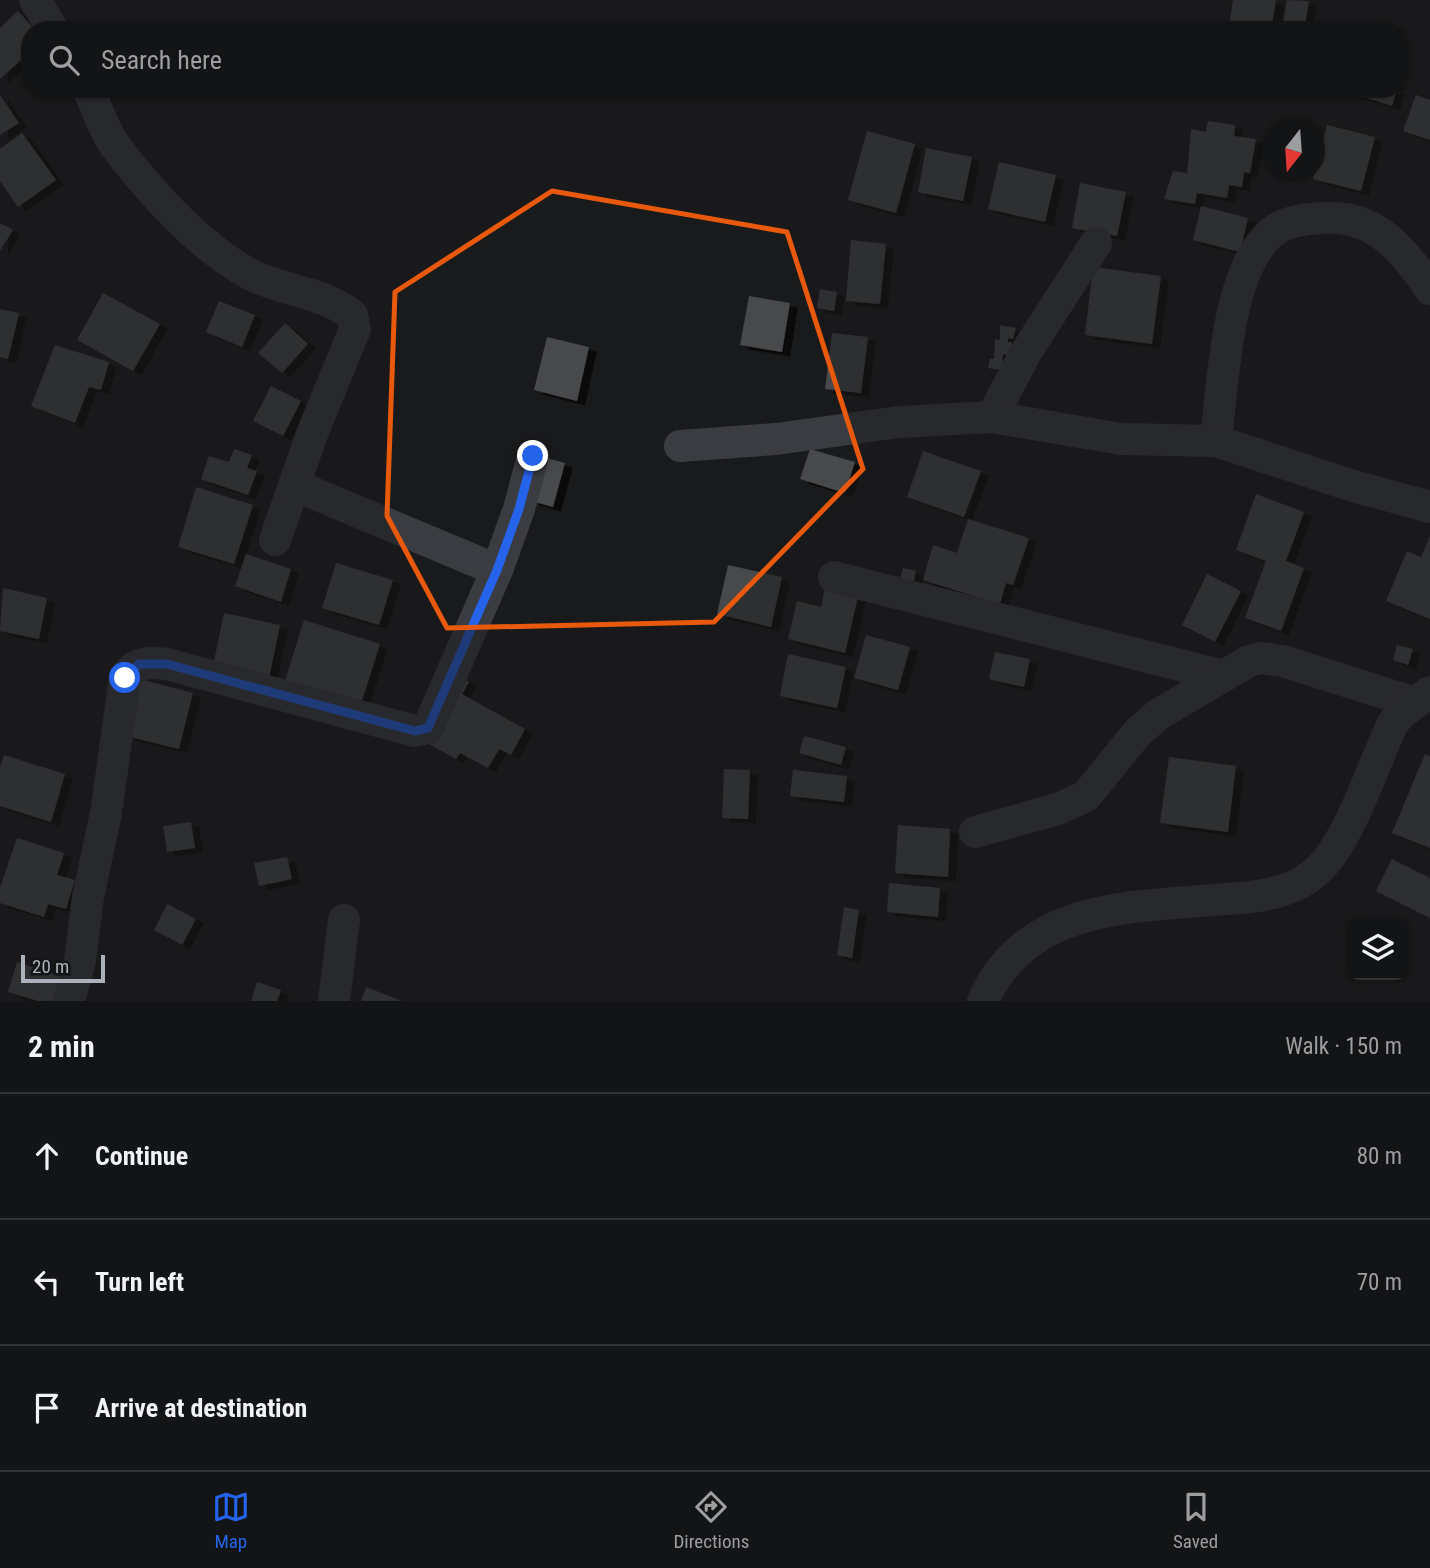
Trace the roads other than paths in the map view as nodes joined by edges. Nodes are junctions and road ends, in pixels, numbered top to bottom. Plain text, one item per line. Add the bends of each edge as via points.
1 (35, 0) edge
2 (48, 21) edge
3 (92, 98) edge
4 (1096, 243) dead end
5 (1430, 289) edge
6 (992, 417) junction
7 (1216, 441) junction
8 (680, 446) dead end
9 (533, 456) dead end
10 (294, 485) junction
11 (1430, 507) edge
12 (275, 540) dead end
13 (497, 570) junction
14 (834, 577) dead end
15 (1223, 676) junction
16 (1422, 698) edge
17 (975, 832) dead end
18 (344, 920) dead end
19 (69, 1001) edge
20 (334, 1001) edge
21 (983, 1001) edge

1 - 2 street
3 - 10 street via 115,146 210,247 250,275 298,289 352,315 355,329
4 - 6 street via 1026,352
5 - 7 street via 1413,263 1377,228 1340,218 1308,218 1276,230 1254,254 1241,284
6 - 7 street via 1121,439
6 - 8 street via 898,422 776,439
7 - 11 street
9 - 13 street
10 - 12 street
10 - 13 street
13 - 19 street via 428,728 415,731 167,664 139,664 130,669 120,704 80,961
14 - 15 street
15 - 16 street via 1249,661 1272,658
15 - 17 street via 1184,696 1138,732 1086,796 1058,809
16 - 21 street via 1392,725 1340,843 1319,869 1293,887 1261,897 1122,908 1070,920 1024,945 990,984
18 - 20 street

